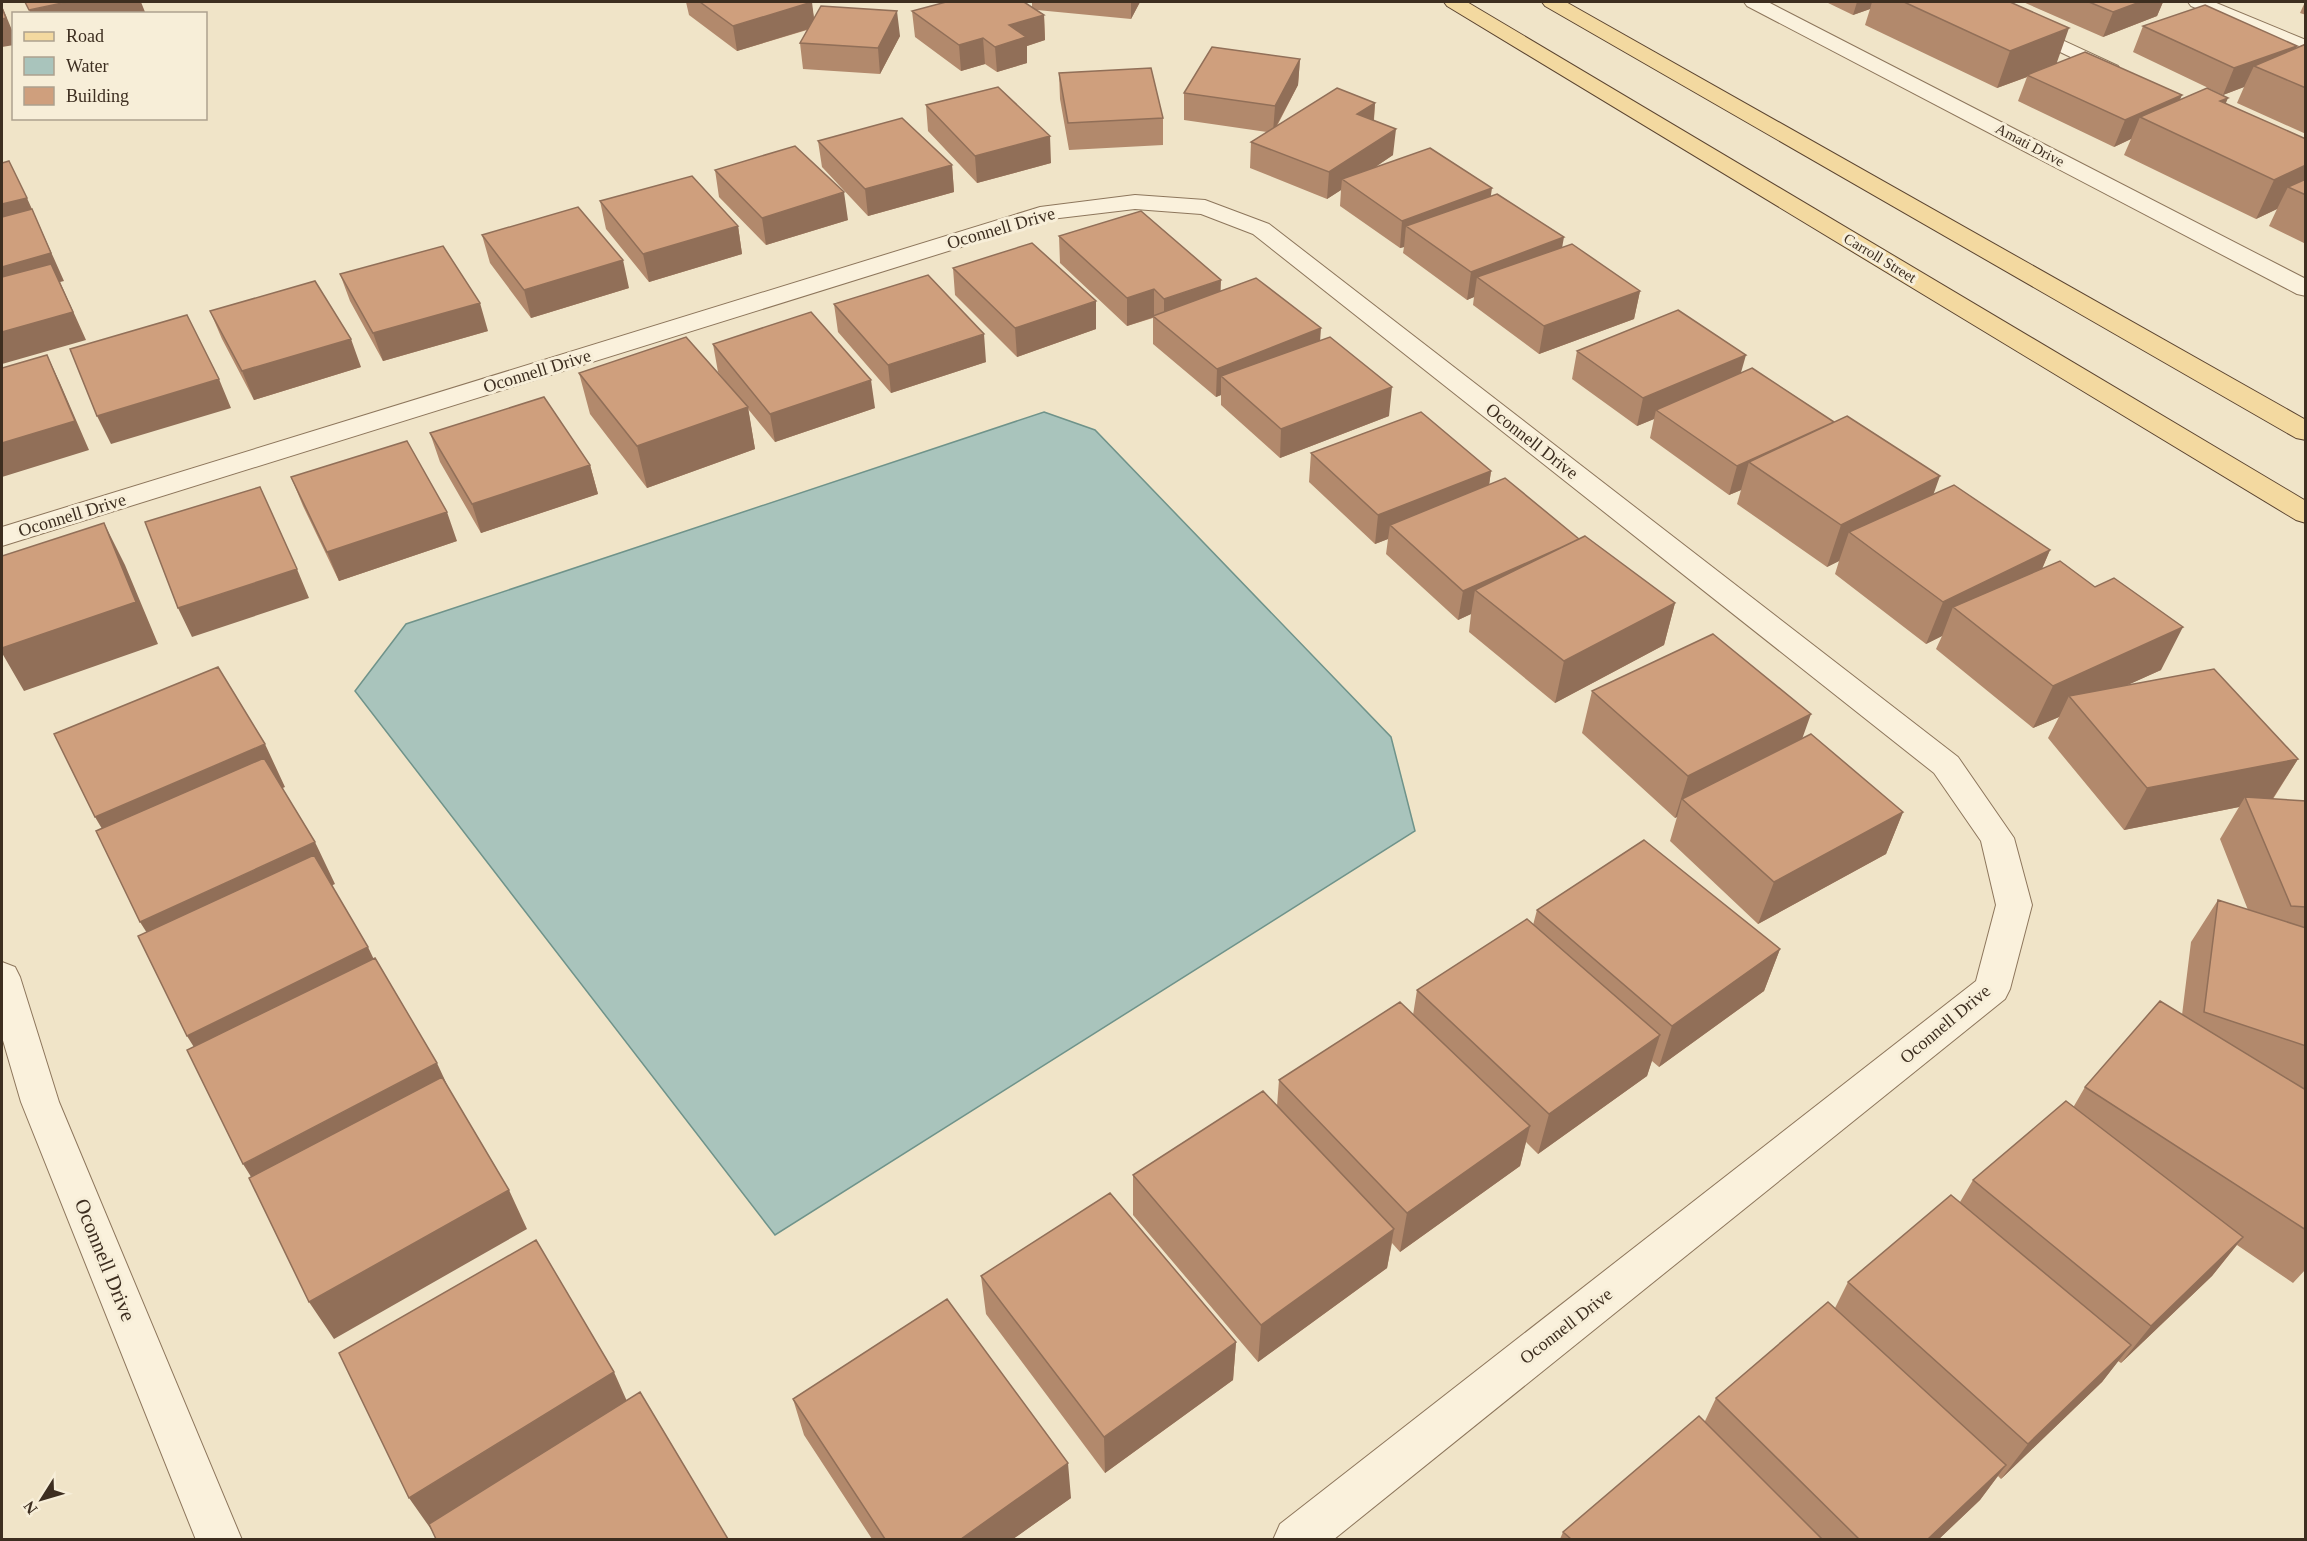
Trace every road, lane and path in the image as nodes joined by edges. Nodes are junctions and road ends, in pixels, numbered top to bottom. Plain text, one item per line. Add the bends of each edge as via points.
1 (1454, 2) edge
2 (1552, 2) edge
3 (1754, 2) edge
4 (1968, 2) edge
5 (2198, 2) edge
6 (2306, 48) edge
7 (2126, 77) edge
8 (2306, 289) edge
9 (2306, 432) edge
10 (2306, 514) edge
11 (2, 537) edge
12 (2, 977) edge
13 (219, 1539) edge
14 (1296, 1539) edge

1 - 10 main road, Carroll Street
2 - 9 main road
3 - 8 street, Amati Drive
4 - 7 lane
5 - 6 street
11 - 14 street, Oconnell Drive via 1048,212 1135,202 1205,207 1261,230 1946,765 1997,838 2014,905 1992,989
12 - 13 street, Oconnell Drive via 40,1102

